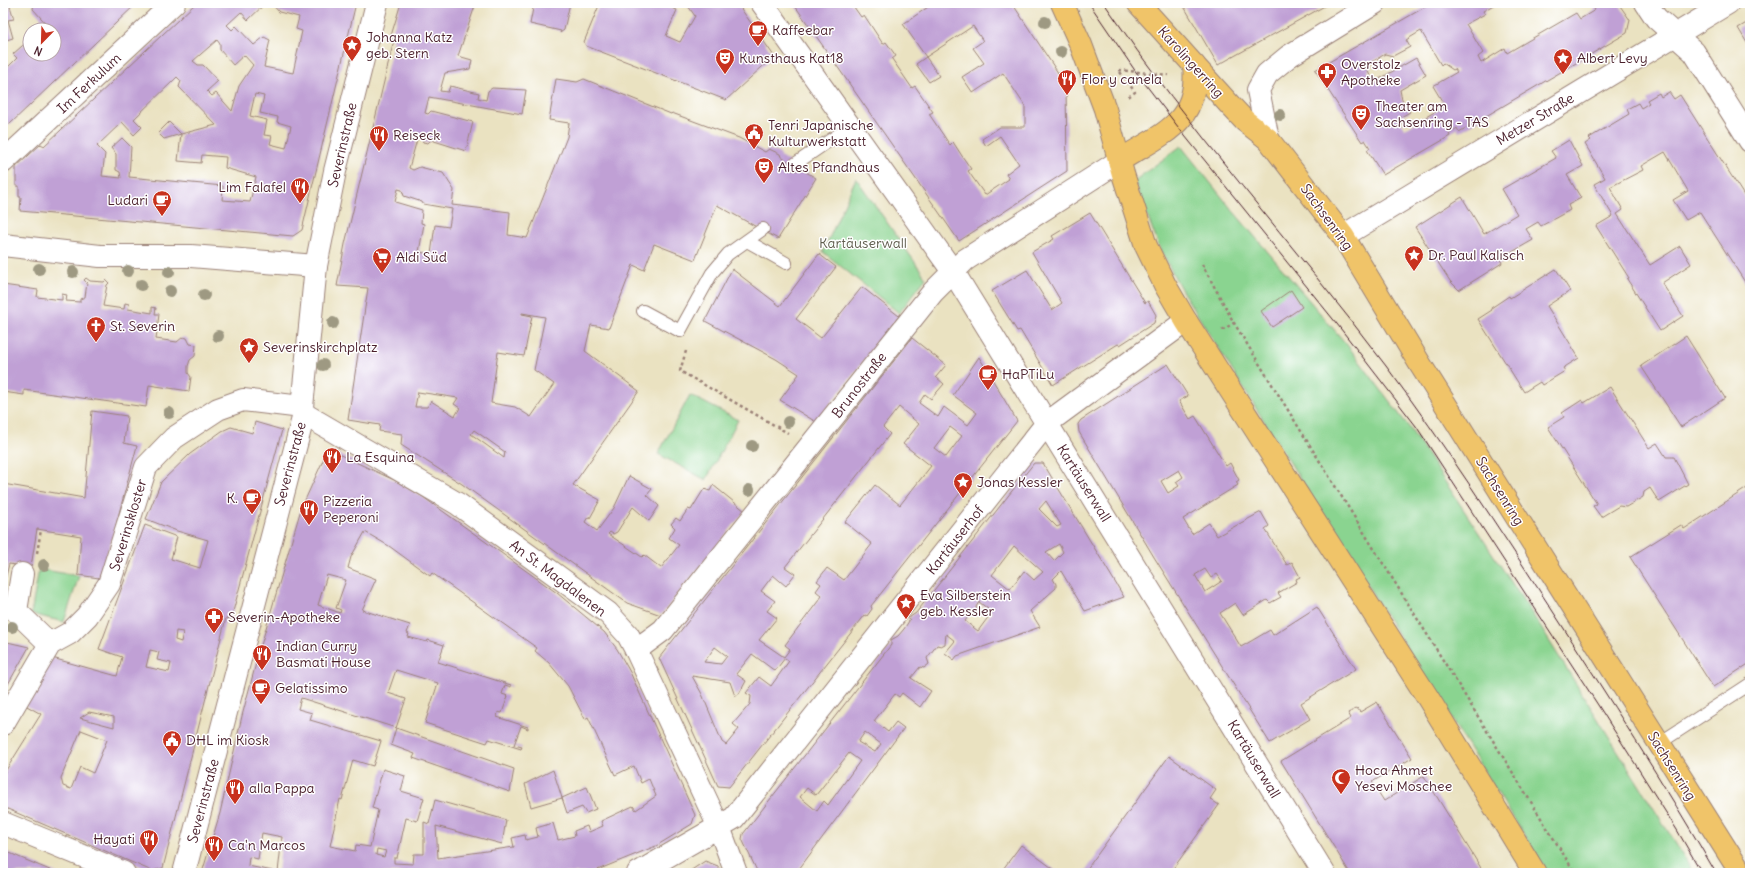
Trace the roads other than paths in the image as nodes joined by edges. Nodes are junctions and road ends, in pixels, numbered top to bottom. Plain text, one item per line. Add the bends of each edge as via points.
1 (174, 3) edge
2 (377, 3) edge
3 (762, 3) edge
4 (1062, 3) edge
5 (1138, 3) edge
6 (1375, 3) edge
7 (1646, 3) edge
8 (1728, 3) edge
9 (1674, 35) junction
10 (1194, 65) junction
11 (1245, 121) joint
12 (851, 126) junction
13 (1268, 139) junction
14 (1750, 141) edge
15 (1119, 161) junction
16 (3, 162) edge
17 (795, 164) dead end
18 (763, 229) dead end
19 (1343, 236) junction
20 (747, 241) junction
21 (3, 245) edge
22 (786, 263) dead end
23 (316, 266) junction
24 (954, 272) junction
25 (643, 311) dead end
26 (1186, 321) junction
27 (303, 410) junction
28 (1047, 424) junction
29 (22, 574) dead end
30 (50, 644) junction
31 (636, 650) junction
32 (1750, 684) edge
33 (3, 724) edge
34 (1658, 744) junction
35 (3, 823) edge
36 (718, 827) junction
37 (124, 873) edge
38 (184, 873) edge
39 (638, 873) edge
40 (736, 873) edge
41 (1324, 873) edge
42 (1535, 873) edge
43 (1741, 873) edge

1 - 16 street, Im Ferkulum
2 - 23 street, Severinstraße via 335,171
3 - 12 street, Kartäuserwall
4 - 15 main road via 1106,109
5 - 10 main road, Karolingerring
6 - 13 street via 1289,56 1267,74 1258,90
7 - 9 street via 1656,18
8 - 9 street, Metzer Straße
9 - 14 street via 1694,52
9 - 19 street, Metzer Straße
10 - 11 main road, Karolingerring
10 - 15 main road via 1193,94 1185,115 1176,124
11 - 13 main road, Sachsenring
12 - 17 lane
12 - 24 street, Kartäuserwall
13 - 19 main road, Sachsenring
15 - 24 street, Brunostraße via 965,260
15 - 26 main road via 1146,246
18 - 20 lane
19 - 34 main road, Sachsenring via 1428,378
20 - 22 lane
20 - 25 lane via 728,254 712,273 680,331
21 - 23 street via 100,256 191,256
23 - 27 street, Severinstraße
24 - 28 street, Kartäuserwall
24 - 31 street, Brunostraße via 933,292 663,630
26 - 28 street, Kartäuserhof
26 - 42 main road via 1428,698
27 - 30 street, Severinskloster via 243,400 218,409 174,438 146,467 110,584 81,622 70,633
27 - 31 street, An St. Magdalenen via 458,504 608,613 628,635
27 - 38 street, Severinstraße
28 - 36 street, Kartäuserhof via 734,818
28 - 41 street, Kartäuserwall
29 - 30 street via 16,611
30 - 33 street
31 - 36 street, An St. Magdalenen
32 - 34 lane
34 - 43 main road, Sachsenring
35 - 37 street
36 - 39 street, Kartäuserhof
36 - 40 street, An St. Magdalenen

